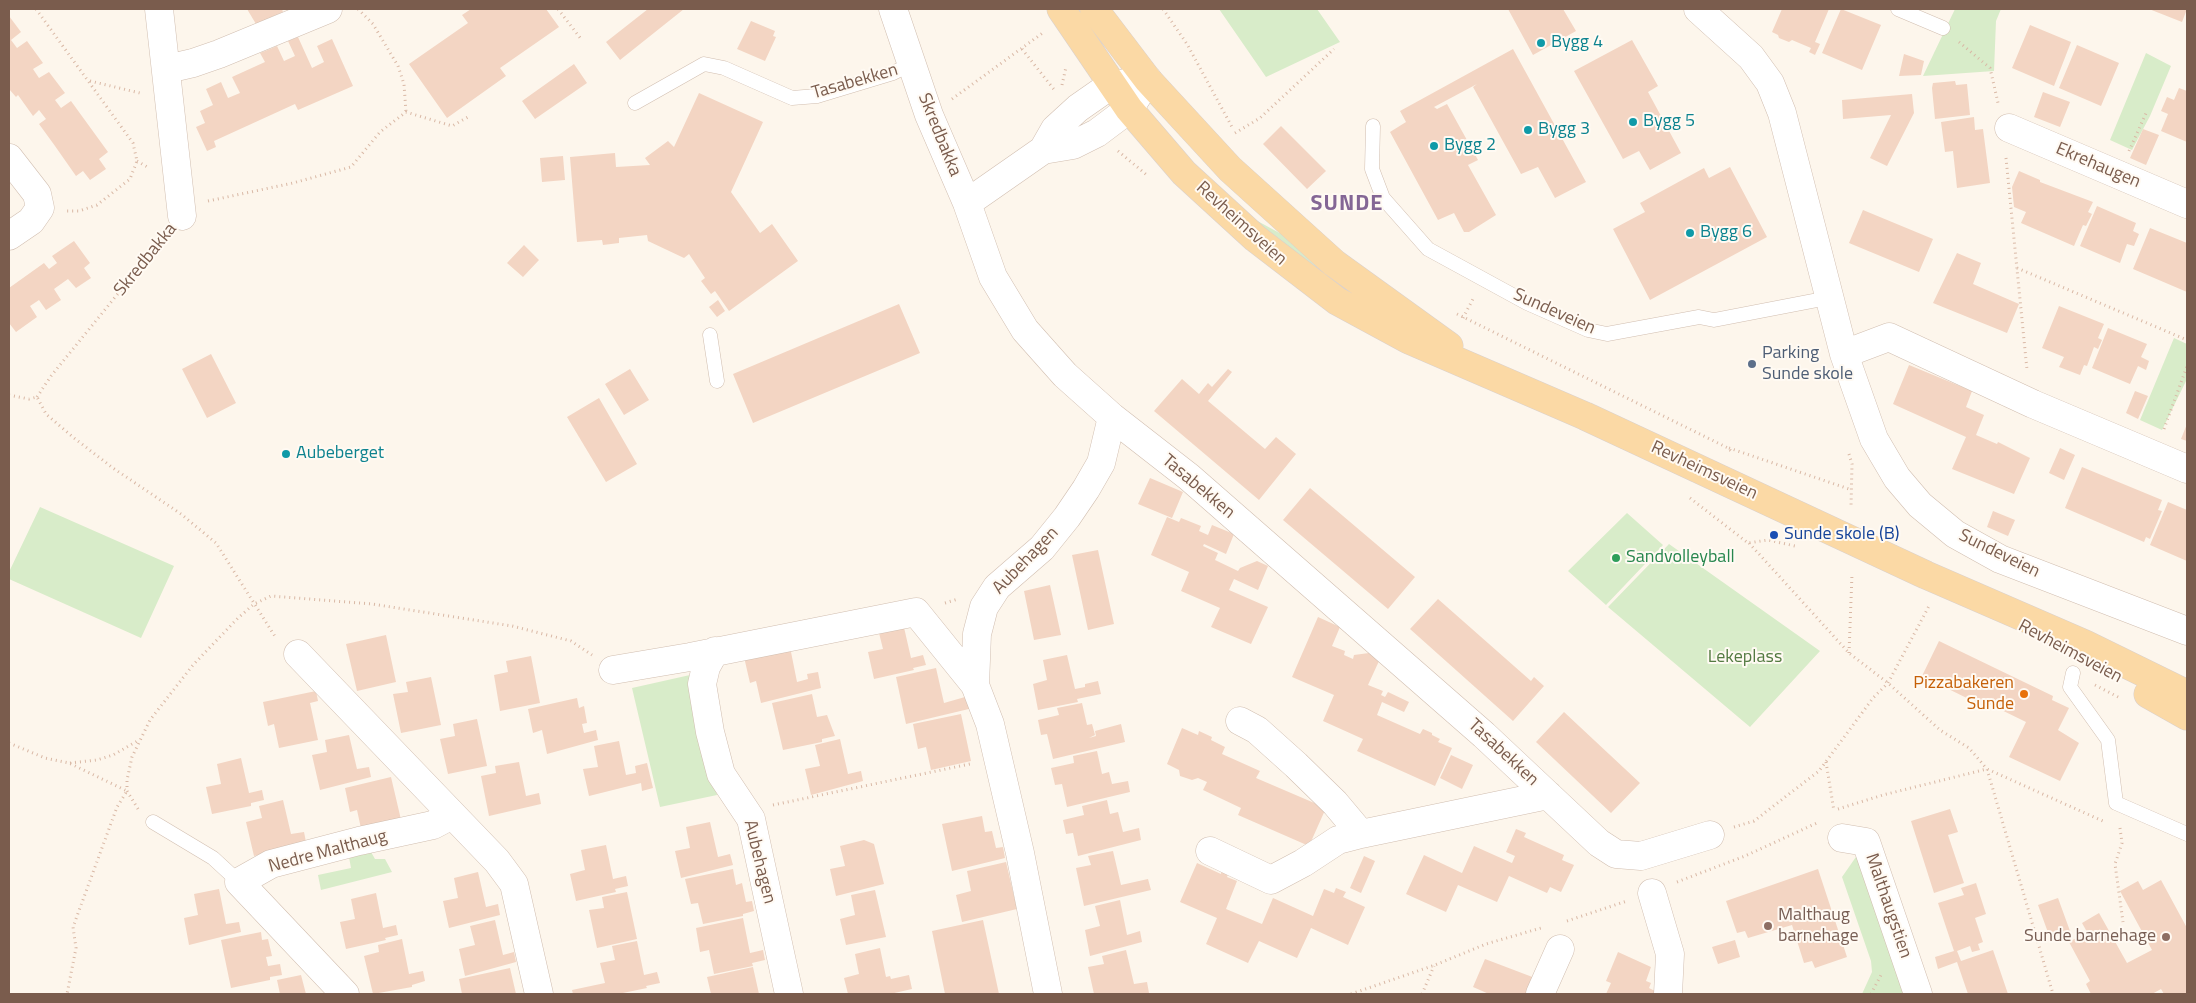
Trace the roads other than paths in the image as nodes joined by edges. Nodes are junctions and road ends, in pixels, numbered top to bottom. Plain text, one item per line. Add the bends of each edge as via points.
1 (159, 9) edge
2 (328, 9) edge
3 (893, 9) edge
4 (1061, 9) edge
5 (1094, 9) edge
6 (1698, 9) edge
7 (1898, 9) edge
8 (1942, 28) road end
9 (911, 64) junction
10 (167, 69) junction
11 (1148, 80) junction
12 (1111, 85) junction
13 (635, 103) dead end
14 (1129, 109) junction
15 (1373, 126) dead end
16 (2008, 128) road end
17 (1043, 150) junction
18 (9, 158) edge
19 (967, 204) junction
20 (2187, 204) edge
21 (182, 216) road end
22 (9, 236) edge
23 (1828, 298) junction
24 (710, 335) dead end
25 (1844, 354) junction
26 (1480, 369) junction
27 (716, 381) dead end
28 (1112, 417) junction
29 (2187, 469) edge
30 (1926, 575) junction
31 (2187, 631) edge
32 (715, 652) junction
33 (298, 654) road end
34 (613, 670) dead end
35 (2073, 673) dead end
36 (975, 686) junction
37 (2187, 694) edge
38 (2187, 716) edge
39 (1240, 721) dead end
40 (1548, 795) junction
41 (452, 814) junction
42 (153, 822) dead end
43 (1833, 823) road end
44 (1361, 834) junction
45 (2187, 834) edge
46 (1710, 835) road end
47 (1210, 851) dead end
48 (238, 882) junction
49 (1652, 893) road end
50 (1560, 936) road end
51 (345, 994) edge
52 (539, 994) edge
53 (789, 994) edge
54 (1048, 994) edge
55 (1540, 994) edge
56 (1668, 994) edge
57 (1918, 994) edge

1 - 10 street, Skredbakka
2 - 10 street via 219,54
3 - 9 street, Skredbakka
4 - 12 main road, Revheimsveien
5 - 11 main road, Revheimsveien
6 - 23 street, Sundeveien via 1752,57 1770,83 1782,113
7 - 8 lane
9 - 13 lane, Tasabekken via 892,74 817,96 792,98 724,68 704,64
9 - 19 street, Skredbakka
10 - 21 street, Skredbakka
11 - 12 street
11 - 14 street
11 - 26 main road, Revheimsveien via 1194,133 1283,219 1334,263
12 - 14 main road, Revheimsveien
12 - 17 street via 1054,129
14 - 17 street via 1097,133 1073,145
14 - 26 main road, Revheimsveien via 1184,173 1290,267 1373,322
15 - 23 lane, Sundeveien via 1372,169 1384,198 1428,249 1527,303 1588,330 1607,334 1699,317 1714,320
16 - 20 street, Ekrehaugen
17 - 19 street
18 - 22 street via 37,194 40,208 31,221
19 - 28 street, Tasabekken via 993,277 1025,330 1065,375
23 - 25 street, Sundeveien
24 - 27 lane
25 - 29 street via 1889,336 2029,402
25 - 31 street, Sundeveien via 1874,439 1885,459 1920,505 1954,534 2000,558
26 - 30 main road, Revheimsveien
28 - 36 street, Aubehagen via 1100,463 1067,517 1042,548 997,587 984,606 977,634
28 - 40 street, Tasabekken via 1189,477
30 - 37 main road, Revheimsveien via 2085,644
30 - 38 main road, Revheimsveien
32 - 34 street, Aubehagen
32 - 36 street, Aubehagen via 916,612
32 - 53 street, Aubehagen via 706,667 702,684 710,732 721,774 751,819
33 - 41 street
35 - 45 lane via 2070,687 2108,740 2116,803
36 - 54 street, Aubehagen via 990,724
39 - 44 street via 1257,730 1296,765
40 - 44 street, Tasabekken
40 - 46 street, Tasabekken via 1598,843 1616,854 1644,856
41 - 48 street, Nedre Malthaug via 433,825 271,864
41 - 52 street via 497,861 514,884
42 - 48 lane via 213,858
43 - 57 street, Malthaugstien via 1866,842
44 - 47 street, Tasabekken via 1338,840 1271,880
48 - 51 street
49 - 56 street via 1670,954
50 - 55 street

